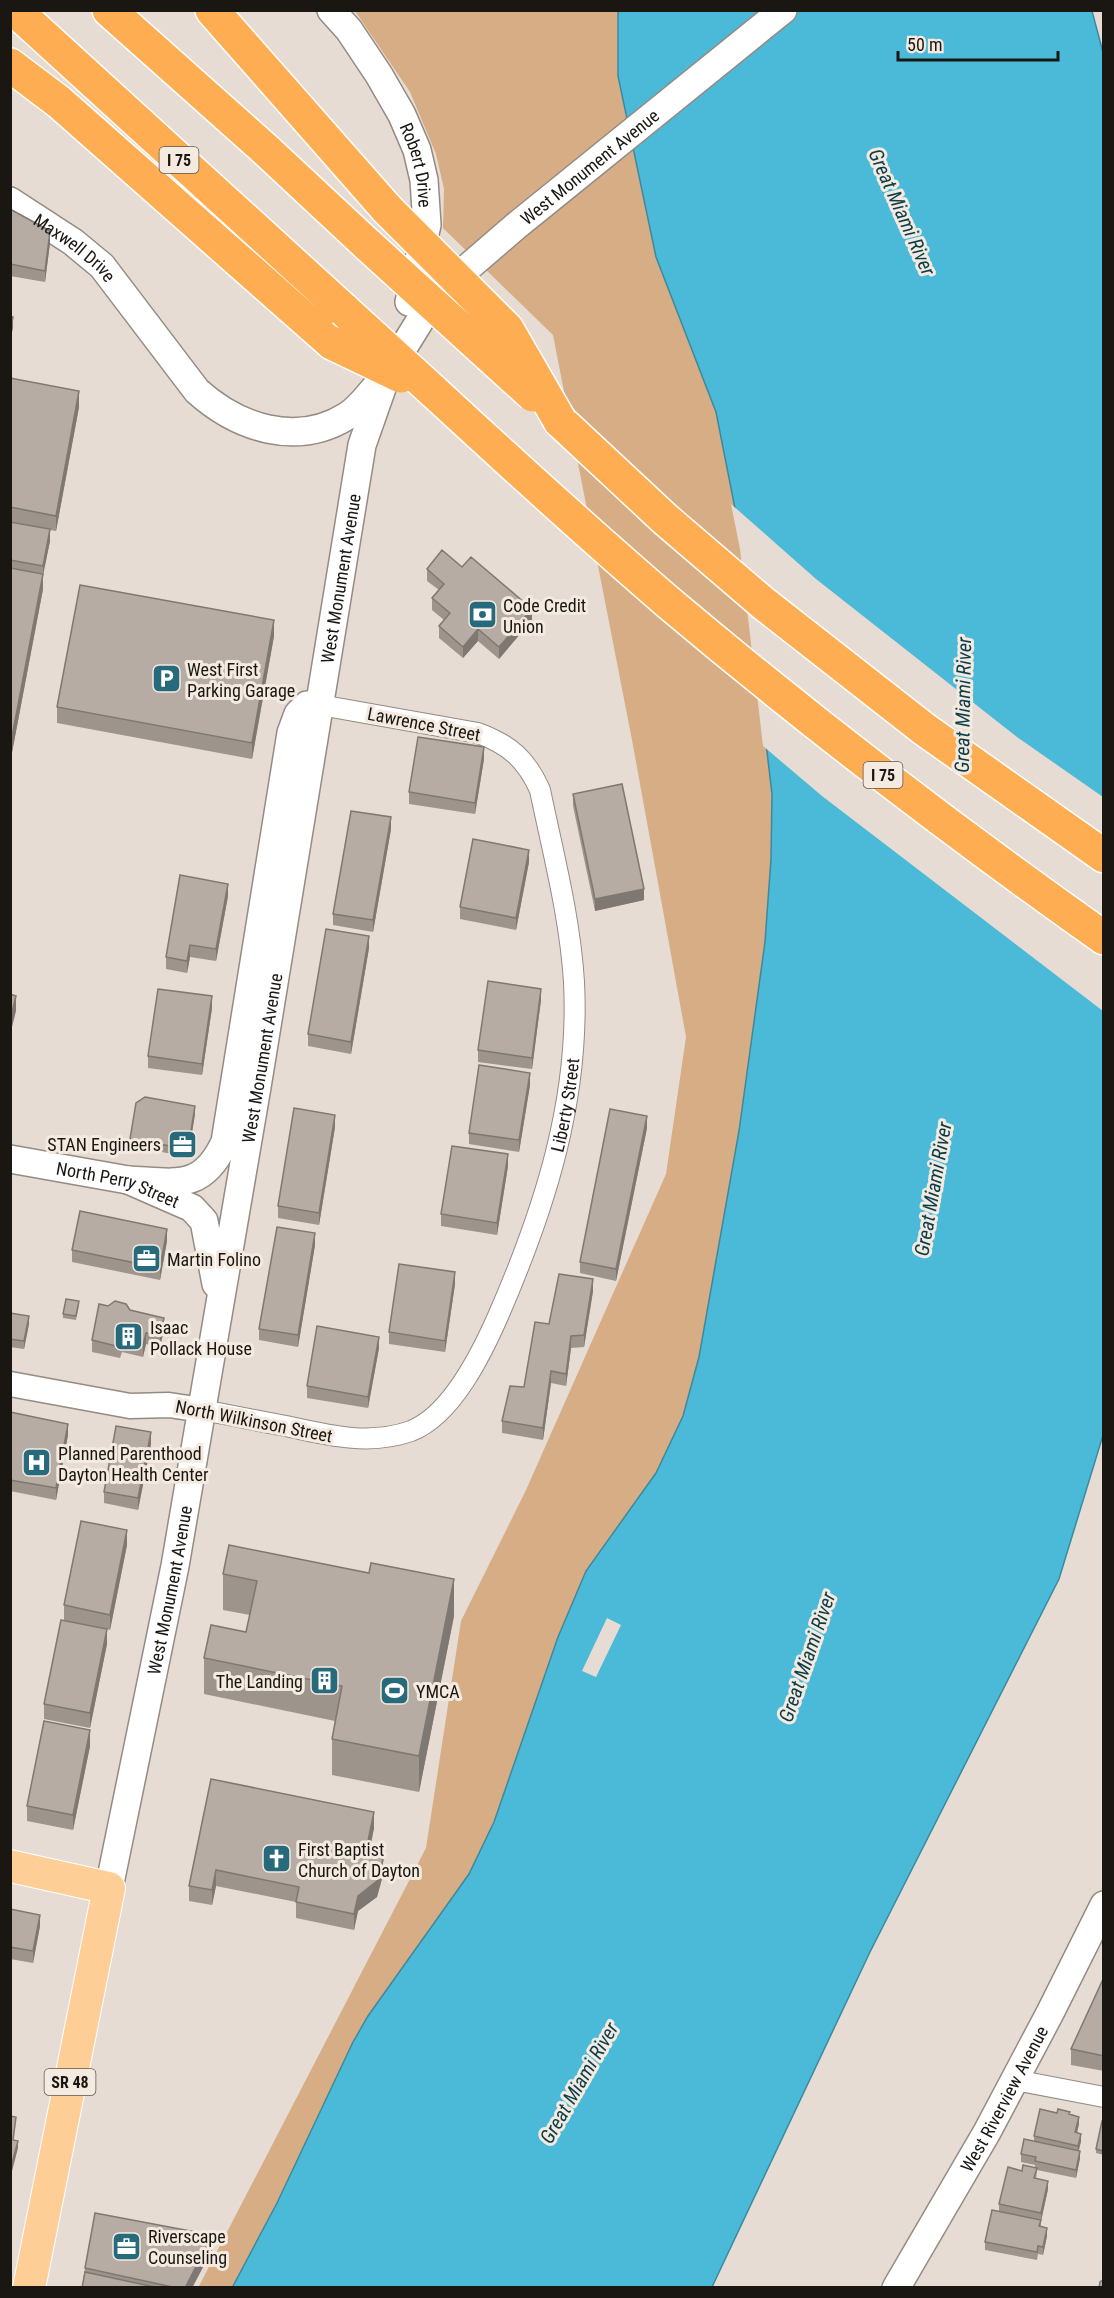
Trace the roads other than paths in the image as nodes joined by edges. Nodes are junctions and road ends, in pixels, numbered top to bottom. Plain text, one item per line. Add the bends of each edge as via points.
1 (15, 10) edge
2 (109, 10) edge
3 (212, 10) edge
4 (331, 10) edge
5 (783, 10) edge
6 (10, 65) edge
7 (10, 201) edge
8 (387, 374) junction
9 (433, 391) junction
10 (560, 421) junction
11 (320, 705) junction
12 (521, 759) joint
13 (1104, 855) edge
14 (1104, 938) edge
15 (10, 1159) edge
16 (128, 1180) junction
17 (220, 1306) junction
18 (10, 1384) edge
19 (202, 1410) junction
20 (424, 1424) joint
21 (10, 1866) edge
22 (109, 1888) junction
23 (1104, 1905) edge
24 (1015, 2080) junction
25 (1104, 2097) edge
26 (32, 2283) edge
27 (896, 2288) edge

1 - 9 highway, I 75, bridge
2 - 10 highway, bridge
3 - 10 highway, bridge via 387,209 507,329
4 - 8 main road, Robert Drive via 349,30 402,115 424,180 427,225
5 - 8 main road, West Monument Avenue via 458,276 426,310
6 - 9 highway, bridge via 59,102 332,343
7 - 8 main road, Maxwell Drive via 102,266 196,391 231,417 277,430 327,425 348,415
8 - 11 main road, West Monument Avenue via 362,445
9 - 14 highway, I 75 via 670,603 831,735
10 - 13 highway via 763,603 924,729
11 - 12 street, Lawrence Street via 478,733 500,741
11 - 16 main road via 307,705 298,714 291,733 225,1142 206,1172 191,1180
11 - 17 main road, West Monument Avenue
12 - 20 street, Liberty Street via 540,790 567,921 574,980 570,1085 543,1204 519,1270 468,1376
15 - 16 main road, North Perry Street
16 - 17 main road, North Perry Street via 192,1208 204,1221
17 - 19 main road, West Monument Avenue
18 - 19 street, North Wilkinson Street via 130,1406 168,1405
19 - 20 street, North Wilkinson Street via 351,1439 381,1438
19 - 22 main road, West Monument Avenue via 175,1566
21 - 22 main road
22 - 26 main road, West Monument Avenue / SR 48
23 - 24 main road, West Riverview Avenue
24 - 25 street
24 - 27 main road, West Riverview Avenue

